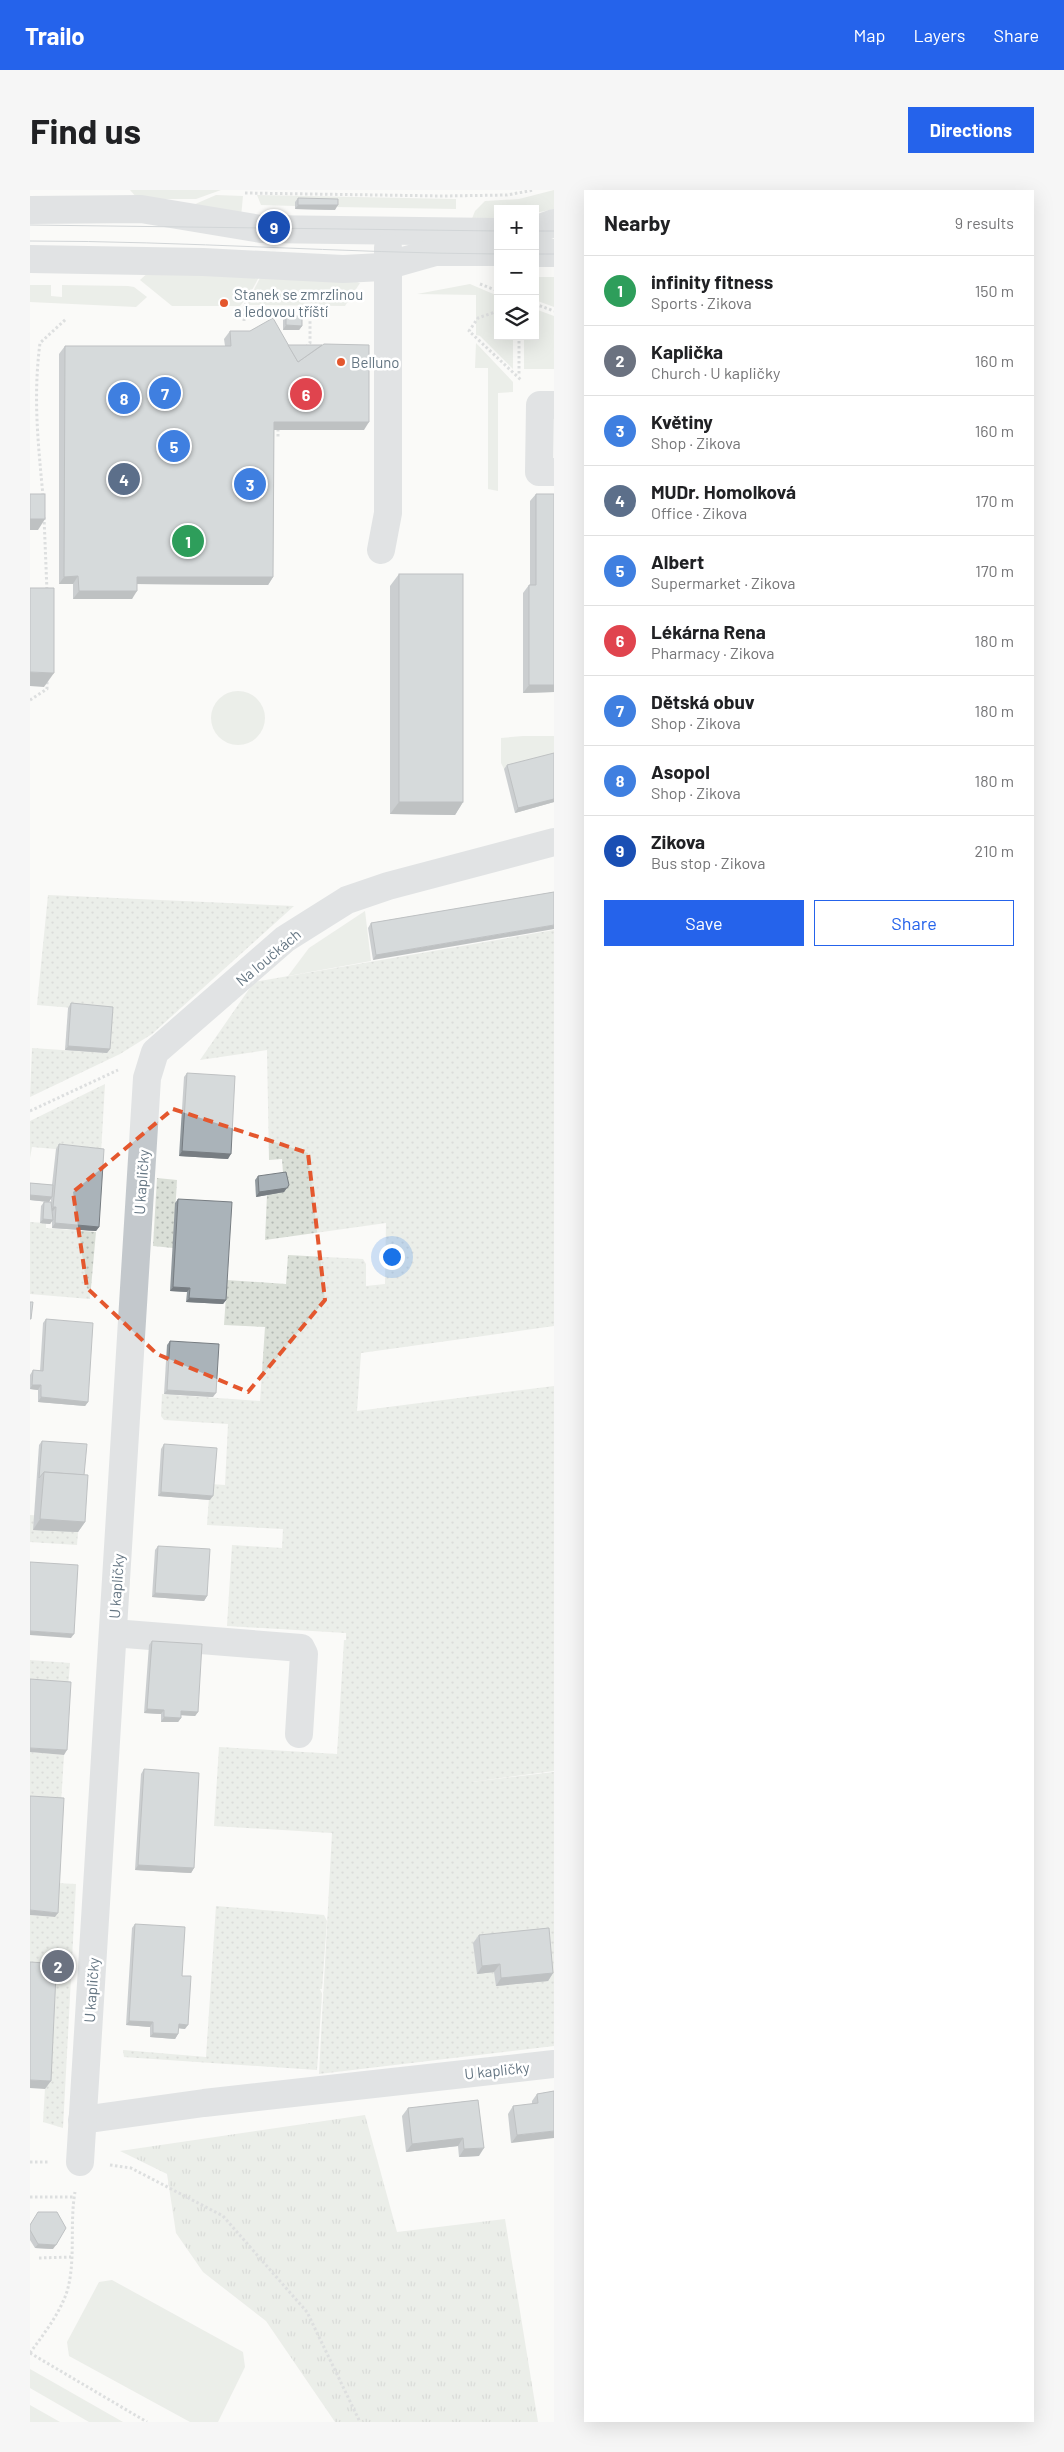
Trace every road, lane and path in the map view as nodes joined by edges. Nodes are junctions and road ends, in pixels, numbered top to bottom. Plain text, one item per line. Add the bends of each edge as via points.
1 (534, 190) edge
2 (252, 193) dead end
3 (30, 210) edge
4 (554, 223) edge
5 (539, 229) edge
6 (387, 232) junction
7 (494, 232) edge
8 (494, 252) edge
9 (539, 253) edge
10 (554, 253) edge
11 (30, 258) edge
12 (388, 265) junction
13 (256, 286) dead end
14 (539, 305) edge
15 (554, 311) edge
16 (494, 312) edge
17 (310, 314) dead end
18 (66, 320) dead end
19 (244, 321) dead end
20 (518, 340) edge
21 (302, 349) edge
22 (554, 405) edge
23 (278, 429) edge
24 (278, 437) edge
25 (554, 472) edge
26 (44, 503) edge
27 (44, 512) edge
28 (381, 550) dead end
29 (47, 598) edge
30 (47, 670) edge
31 (30, 700) edge
32 (554, 842) edge
33 (155, 1052) junction
34 (31, 1110) edge
35 (113, 1633) junction
36 (299, 1734) dead end
37 (554, 2064) edge
38 (82, 2120) junction
39 (80, 2162) dead end
40 (131, 2168) dead end
41 (30, 2197) edge
42 (70, 2257) junction
43 (39, 2258) dead end
44 (30, 2353) edge
45 (147, 2422) edge
46 (360, 2422) edge

1 - 2 path via 507,195 443,196
3 - 6 street via 141,210 254,228
4 - 5 street
6 - 7 street
6 - 12 street
8 - 12 street via 435,252
9 - 10 street
11 - 12 street via 343,269
12 - 28 street via 388,513
13 - 19 path via 246,303
14 - 15 path
16 - 20 path via 478,318 469,331 519,377
17 - 21 path via 310,344
18 - 26 path via 40,343 35,379
22 - 25 street via 540,405 539,472
23 - 24 path
27 - 29 path
30 - 31 path via 47,688
32 - 33 street, Na loučkách via 346,900 285,939
33 - 34 path
33 - 35 street, U kapličky via 148,1078
35 - 36 street via 301,1648 304,1654
35 - 38 street, U kapličky
37 - 38 street, U kapličky via 204,2103
38 - 39 street, U kapličky
40 - 46 path via 224,2216 308,2312
41 - 42 path via 74,2197
42 - 43 path
42 - 44 path via 66,2296
44 - 45 path

